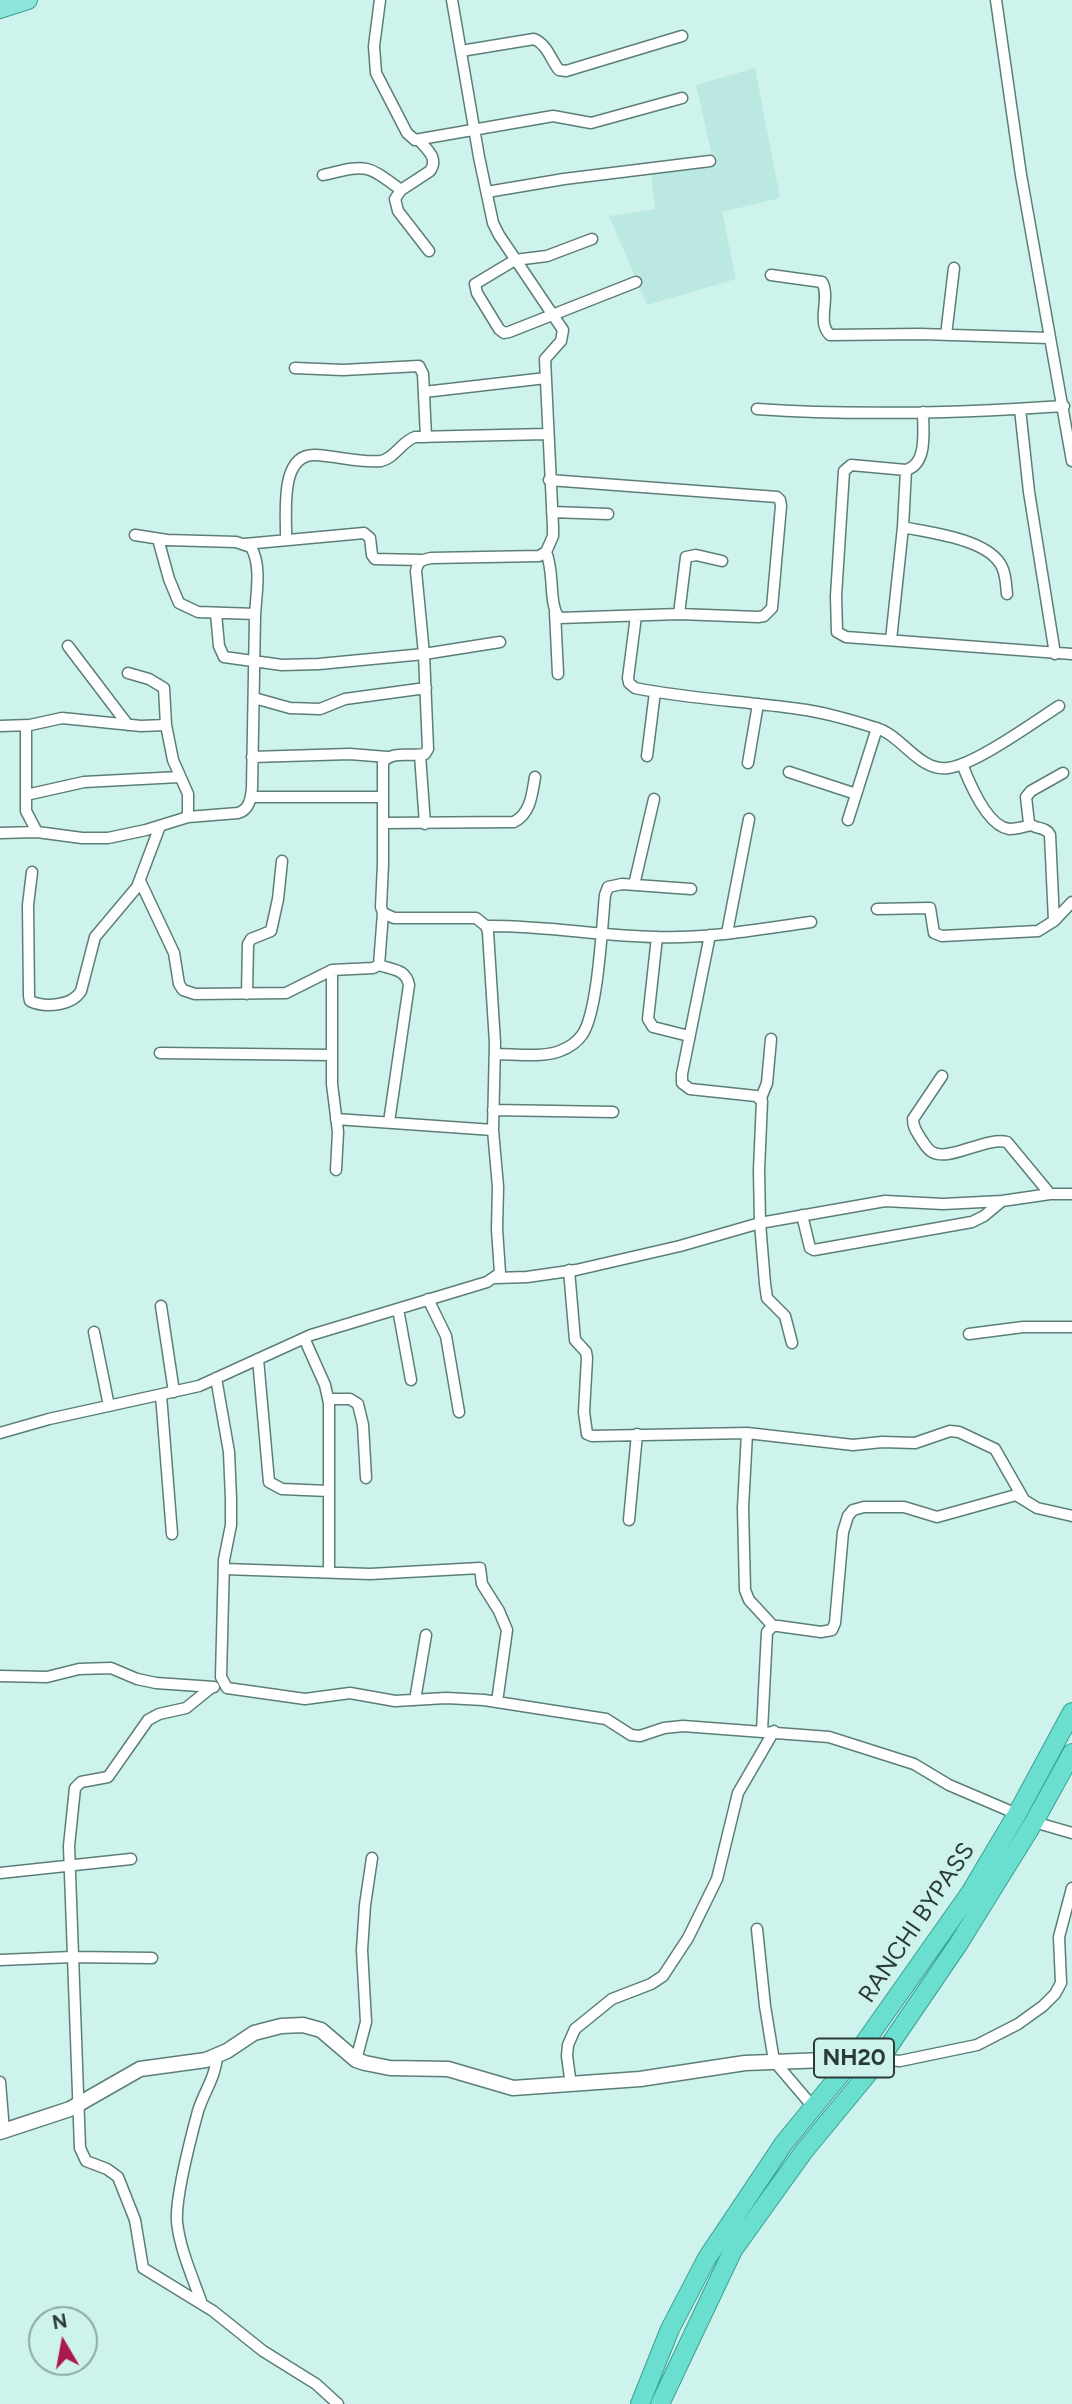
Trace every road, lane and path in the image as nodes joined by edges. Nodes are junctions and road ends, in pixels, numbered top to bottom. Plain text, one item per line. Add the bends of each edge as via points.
1 (28, 0) edge
2 (380, 0) edge
3 (452, 0) edge
4 (996, 0) edge
5 (0, 9) edge
6 (682, 36) dead end
7 (461, 51) junction
8 (682, 98) dead end
9 (475, 130) junction
10 (419, 140) junction
11 (710, 161) dead end
12 (323, 175) dead end
13 (401, 190) junction
14 (487, 192) junction
15 (593, 239) dead end
16 (429, 251) dead end
17 (515, 260) junction
18 (954, 268) dead end
19 (771, 275) dead end
20 (636, 282) dead end
21 (554, 315) junction
22 (946, 335) junction
23 (1049, 338) junction
24 (295, 368) dead end
25 (546, 378) junction
26 (424, 392) junction
27 (1064, 406) junction
28 (757, 409) dead end
29 (1020, 409) junction
30 (923, 412) junction
31 (547, 434) junction
32 (426, 437) junction
33 (1072, 461) edge
34 (906, 470) junction
35 (550, 480) junction
36 (552, 512) junction
37 (608, 514) dead end
38 (903, 527) junction
39 (135, 535) dead end
40 (158, 539) junction
41 (286, 540) junction
42 (245, 544) junction
43 (546, 552) junction
44 (421, 560) junction
45 (722, 561) dead end
46 (1007, 594) dead end
47 (555, 612) junction
48 (216, 613) junction
49 (255, 614) junction
50 (678, 614) junction
51 (636, 616) junction
52 (891, 640) junction
53 (500, 642) dead end
54 (68, 646) dead end
55 (424, 654) junction
56 (1055, 654) junction
57 (1072, 654) edge
58 (255, 660) junction
59 (128, 673) dead end
60 (558, 674) dead end
61 (426, 688) junction
62 (655, 692) junction
63 (254, 698) junction
64 (758, 704) junction
65 (1059, 706) dead end
66 (26, 725) junction
67 (128, 725) junction
68 (166, 725) junction
69 (0, 726) edge
70 (877, 728) junction
71 (420, 755) junction
72 (647, 756) dead end
73 (252, 757) junction
74 (387, 757) junction
75 (748, 763) dead end
76 (962, 764) junction
77 (789, 772) dead end
78 (1063, 773) dead end
79 (536, 777) dead end
80 (179, 778) junction
81 (856, 794) junction
82 (26, 795) junction
83 (251, 797) junction
84 (382, 797) junction
85 (654, 799) dead end
86 (188, 817) junction
87 (749, 819) dead end
88 (848, 820) dead end
89 (383, 823) junction
90 (425, 824) junction
91 (1031, 825) junction
92 (160, 826) junction
93 (37, 832) junction
94 (0, 833) edge
95 (282, 861) dead end
96 (32, 872) dead end
97 (140, 881) junction
98 (634, 885) junction
99 (691, 889) dead end
100 (1072, 902) edge
101 (877, 909) dead end
102 (383, 913) junction
103 (1054, 921) junction
104 (811, 922) dead end
105 (486, 926) junction
106 (601, 933) junction
107 (727, 933) junction
108 (710, 935) junction
109 (657, 937) junction
110 (379, 965) junction
111 (332, 970) junction
112 (247, 993) junction
113 (689, 1036) junction
114 (771, 1040) dead end
115 (160, 1053) dead end
116 (495, 1054) junction
117 (332, 1055) junction
118 (942, 1076) dead end
119 (761, 1098) junction
120 (493, 1110) junction
121 (613, 1112) dead end
122 (337, 1119) junction
123 (389, 1122) junction
124 (493, 1130) junction
125 (336, 1170) dead end
126 (1050, 1194) junction
127 (1072, 1194) edge
128 (1002, 1201) junction
129 (802, 1216) junction
130 (760, 1223) junction
131 (569, 1270) junction
132 (496, 1278) junction
133 (428, 1299) junction
134 (161, 1306) dead end
135 (398, 1308) junction
136 (1072, 1327) edge
137 (94, 1332) dead end
138 (969, 1334) dead end
139 (304, 1338) junction
140 (792, 1343) dead end
141 (258, 1359) junction
142 (216, 1378) junction
143 (411, 1380) dead end
144 (174, 1392) junction
145 (161, 1395) junction
146 (329, 1399) junction
147 (109, 1406) junction
148 (459, 1412) dead end
149 (0, 1433) edge
150 (747, 1433) junction
151 (637, 1434) junction
152 (366, 1478) dead end
153 (328, 1491) junction
154 (1023, 1497) junction
155 (1072, 1516) edge
156 (629, 1520) dead end
157 (172, 1534) dead end
158 (224, 1569) junction
159 (329, 1572) junction
160 (773, 1626) junction
161 (426, 1635) dead end
162 (0, 1676) edge
163 (212, 1687) junction
164 (227, 1688) junction
165 (415, 1700) junction
166 (497, 1702) junction
167 (1072, 1712) edge
168 (762, 1731) junction
169 (774, 1731) junction
170 (1072, 1753) edge
171 (1017, 1814) junction
172 (1034, 1822) junction
173 (1072, 1833) edge
174 (372, 1858) dead end
175 (131, 1859) dead end
176 (70, 1866) junction
177 (0, 1873) edge
178 (1072, 1888) edge
179 (757, 1929) dead end
180 (72, 1957) junction
181 (152, 1958) dead end
182 (0, 1960) edge
183 (216, 2056) junction
184 (853, 2059) junction
185 (880, 2059) junction
186 (356, 2060) junction
187 (774, 2062) junction
188 (0, 2082) edge
189 (571, 2085) junction
190 (80, 2104) junction
191 (814, 2108) junction
192 (2, 2131) edge
193 (202, 2304) junction
194 (338, 2404) edge
195 (640, 2404) edge
196 (660, 2404) edge

1 - 5 main road
2 - 10 street via 376,73 407,133
3 - 7 street
4 - 23 street
6 - 7 street via 566,71 559,70 547,48 534,39
7 - 9 street
8 - 9 street via 592,123 553,116
9 - 10 street
9 - 14 street
10 - 13 street via 434,166
11 - 14 street
12 - 13 street via 371,168
13 - 16 street via 395,199 398,211
14 - 17 street via 496,230
15 - 17 street via 547,256
17 - 21 street
17 - 21 street via 475,284 499,329 509,332
18 - 22 street
19 - 22 street via 822,282 826,292 824,325 830,335
20 - 21 street
21 - 25 street via 563,336 545,359
22 - 23 street
23 - 27 street
24 - 26 street via 419,366
25 - 26 street
25 - 31 street
26 - 32 street
27 - 29 street
27 - 33 street
28 - 30 street
29 - 30 street
29 - 56 street
30 - 34 street via 921,456 918,464
31 - 32 street
31 - 35 street
32 - 41 street via 408,440 388,460 302,458 287,485
34 - 38 street
34 - 52 street via 851,465 844,471 836,632 846,637
35 - 36 street
35 - 50 street via 780,500 769,613 758,617
36 - 37 street
36 - 43 street via 553,536
38 - 46 street via 981,548 1001,564
38 - 52 street
39 - 40 street
40 - 42 street
40 - 48 street via 180,603 198,612
41 - 42 street
41 - 44 street via 364,533 370,538 375,559
42 - 49 street via 256,559
43 - 44 street via 514,558
43 - 47 street via 553,574
44 - 55 street via 416,571
45 - 50 street via 686,557
47 - 51 street via 566,619
47 - 60 street
48 - 49 street
48 - 58 street via 223,657
49 - 58 street
50 - 51 street
51 - 62 street via 629,683
52 - 56 street
53 - 55 street
54 - 67 street
55 - 58 street via 304,665
55 - 61 street
56 - 57 street
58 - 63 street
59 - 68 street via 164,688
61 - 63 street via 345,699 314,710
61 - 71 street via 429,742 425,754
62 - 64 street
62 - 72 street
63 - 73 street
64 - 70 street
64 - 75 street
65 - 76 street
66 - 67 street via 62,718
66 - 69 street
66 - 82 street
67 - 68 street
68 - 80 street
70 - 76 street via 893,735 926,763 944,769
70 - 81 street
71 - 74 street
71 - 90 street
73 - 74 street
73 - 83 street
74 - 84 street
76 - 91 street via 976,797 999,824 1012,829
77 - 81 street
78 - 91 street via 1028,793
79 - 90 street via 527,811 514,822
80 - 82 street via 84,782
80 - 86 street via 188,794
81 - 88 street
82 - 93 street via 26,811
83 - 84 street
83 - 86 street via 242,812
84 - 89 street
85 - 98 street
86 - 92 street
87 - 107 street
89 - 90 street
89 - 102 street
91 - 103 street via 1050,835
92 - 93 street via 108,838
92 - 97 street
93 - 94 street
95 - 112 street via 271,931 248,944
96 - 97 street via 29,996 36,1004 58,1004 78,996 95,937
97 - 112 street via 174,953 183,990
98 - 99 street
98 - 106 street via 608,887
100 - 103 street
101 - 103 street via 927,907 932,912 934,933 942,936 1038,931
102 - 105 street via 394,918 476,918
102 - 110 street
104 - 107 street
105 - 106 street
105 - 116 street
106 - 109 street
106 - 116 street via 590,1017 581,1037 549,1054
107 - 108 street
108 - 109 street
108 - 113 street
109 - 113 street via 649,1024
110 - 111 street
110 - 123 street via 403,972 409,985
111 - 112 street via 286,993
111 - 117 street
113 - 119 street via 682,1073 685,1087
114 - 119 street
115 - 117 street
116 - 120 street
117 - 122 street
118 - 126 street via 913,1119 927,1147 947,1154 1007,1142
119 - 130 street
120 - 121 street
120 - 124 street
122 - 123 street
122 - 125 street
123 - 124 street
124 - 132 street via 501,1268
126 - 127 street
126 - 128 street
128 - 129 street via 885,1201
128 - 129 street via 972,1222 814,1250 807,1242
129 - 130 street
130 - 131 street
130 - 140 street via 767,1298 785,1316
131 - 132 street
131 - 151 street via 575,1340 587,1357 587,1434
132 - 133 street
133 - 135 street
133 - 148 street via 446,1336
134 - 144 street
135 - 139 street
135 - 143 street
136 - 138 street
137 - 147 street
139 - 141 street
139 - 146 street
141 - 142 street
141 - 153 street via 269,1482 282,1489
142 - 144 street
142 - 158 street via 230,1464 231,1525
144 - 145 street
145 - 147 street
145 - 157 street
146 - 152 street via 350,1399 358,1404
146 - 153 street
147 - 149 street
150 - 151 street
150 - 154 street via 853,1446 915,1443 959,1432 995,1449
150 - 160 street via 745,1590
151 - 156 street
153 - 159 street
154 - 155 street via 1037,1508
154 - 160 street via 999,1498 937,1517 904,1507 853,1510 843,1532 832,1630
158 - 159 street
158 - 164 street via 221,1676
159 - 166 street via 480,1568 482,1584 507,1630
160 - 168 street via 766,1632
161 - 165 street
162 - 163 street via 47,1677 111,1668 156,1683
163 - 164 street
163 - 176 street via 186,1708 148,1720 108,1777 77,1785
164 - 165 street via 304,1699 350,1693
165 - 166 street
166 - 168 street via 606,1719 640,1736 672,1726
167 - 171 highway, RANCHI BYPASS / NH20
168 - 169 street
169 - 171 street via 829,1737 905,1760
169 - 189 street via 738,1793 717,1879 688,1938 663,1976 612,1999 575,2029 567,2056
170 - 172 highway, RANCHI BYPASS / NH20
171 - 184 highway, RANCHI BYPASS / NH20 via 970,1893
172 - 173 street
172 - 185 highway, RANCHI BYPASS / NH20
174 - 186 street via 362,1950 366,2022
175 - 176 street
176 - 177 street
176 - 180 street
178 - 185 street via 1059,1937 1061,1983 1043,2006 977,2045 900,2061
179 - 187 street
180 - 181 street
180 - 182 street
180 - 190 street
183 - 186 street via 263,2030 303,2025 321,2030
183 - 190 street via 140,2069
183 - 193 street via 215,2073 194,2128 177,2212 185,2256
184 - 187 street
184 - 191 highway, RANCHI BYPASS / NH20
185 - 196 highway, RANCHI BYPASS / NH20 via 804,2151 733,2250
186 - 189 street via 390,2068 448,2069 513,2088
187 - 189 street
187 - 191 street
188 - 192 street
190 - 192 street
190 - 193 street via 82,2156 118,2177 135,2220 143,2268
191 - 195 highway, RANCHI BYPASS / NH20 via 784,2143 707,2258 670,2329
193 - 194 street

